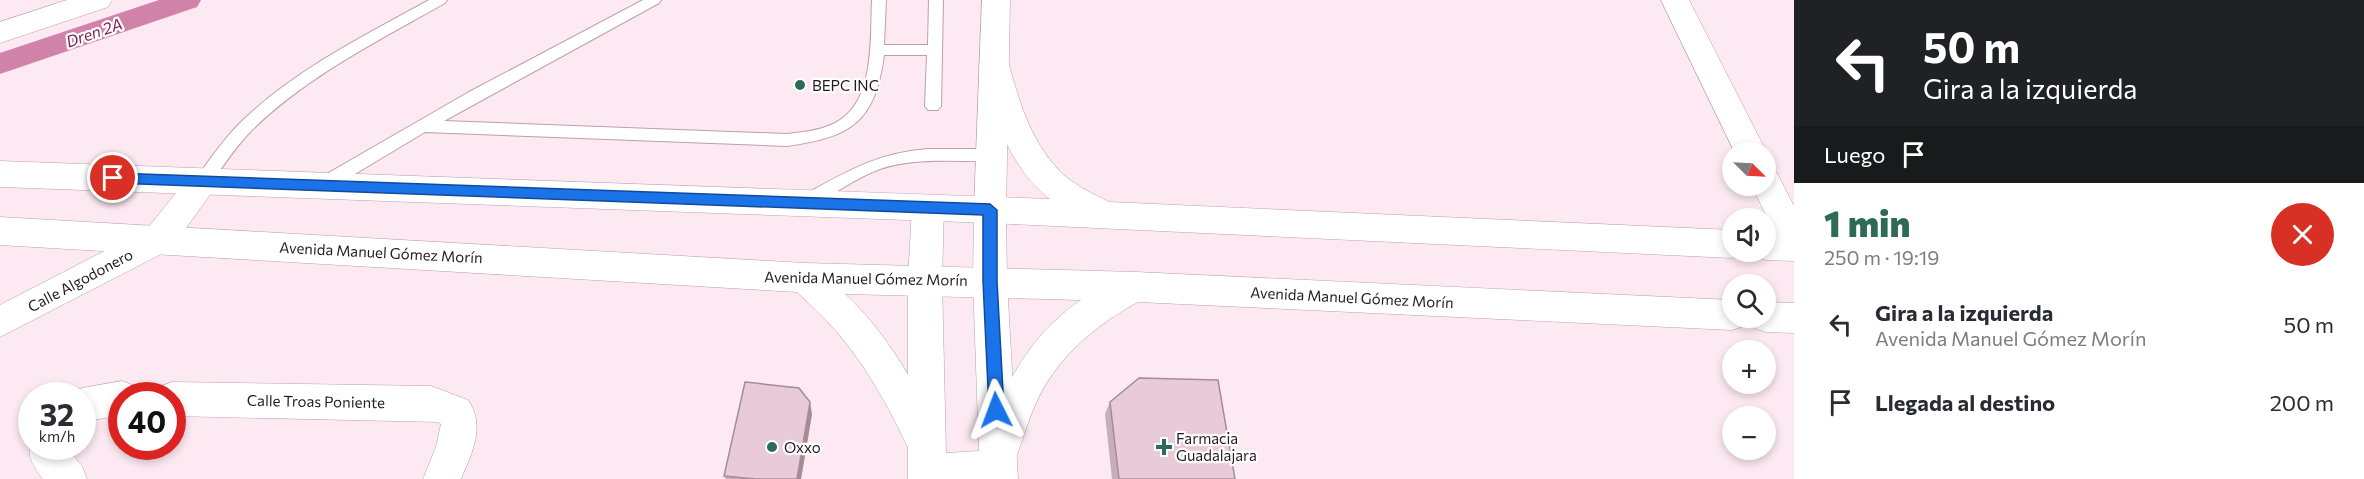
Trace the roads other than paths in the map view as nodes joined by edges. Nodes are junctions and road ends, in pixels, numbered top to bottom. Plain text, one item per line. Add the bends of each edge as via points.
1 (98, 0) edge
2 (440, 0) edge
3 (654, 0) edge
4 (879, 0) edge
5 (936, 0) edge
6 (996, 0) edge
7 (1675, 0) edge
8 (0, 33) edge
9 (877, 50) junction
10 (934, 50) junction
11 (994, 65) junction
12 (933, 106) dead end
13 (423, 126) junction
14 (1746, 142) edge
15 (992, 155) junction
16 (0, 174) edge
17 (203, 182) junction
18 (320, 186) junction
19 (1773, 196) edge
20 (803, 203) junction
21 (928, 207) junction
22 (990, 210) junction
23 (1104, 215) junction
24 (0, 231) edge
25 (159, 239) junction
26 (1794, 239) edge
27 (1722, 244) edge
28 (1776, 246) edge
29 (1794, 247) edge
30 (805, 278) junction
31 (925, 280) junction
32 (990, 281) junction
33 (1136, 287) junction
34 (1722, 315) edge
35 (1776, 317) edge
36 (1794, 318) edge
37 (0, 322) edge
38 (186, 399) edge
39 (52, 460) edge
40 (927, 466) edge
41 (999, 467) edge
42 (68, 479) edge
43 (442, 479) edge

1 - 8 main road
2 - 17 lane via 302,81 247,127
3 - 13 lane
4 - 9 lane
5 - 10 lane
6 - 11 main road
7 - 14 main road
9 - 10 lane
9 - 13 lane via 871,86 857,116 844,127 808,139
10 - 12 lane
11 - 15 main road
11 - 23 main road via 1004,102 1030,155 1054,185
13 - 18 lane
15 - 20 lane via 890,160
15 - 22 main road
16 - 17 main road
17 - 18 main road
17 - 25 main road
18 - 20 main road
19 - 26 main road
20 - 21 main road
21 - 22 main road
21 - 31 main road
22 - 23 main road
22 - 32 main road
23 - 27 main road
24 - 25 main road, Avenida Manuel Gómez Morín
25 - 30 main road, Avenida Manuel Gómez Morín
25 - 37 main road, Calle Algodonero
28 - 29 main road
30 - 31 main road, Avenida Manuel Gómez Morín
30 - 40 main road via 854,326 881,364 904,400
31 - 32 main road, Avenida Manuel Gómez Morín
31 - 40 main road
32 - 33 main road, Avenida Manuel Gómez Morín
32 - 41 main road
33 - 34 main road, Avenida Manuel Gómez Morín
33 - 41 main road via 1103,303 1048,350 1010,415
35 - 36 main road
38 - 43 main road, Calle Troas Poniente via 431,403 448,407 457,414 460,428
39 - 42 main road
40 - 41 main road

